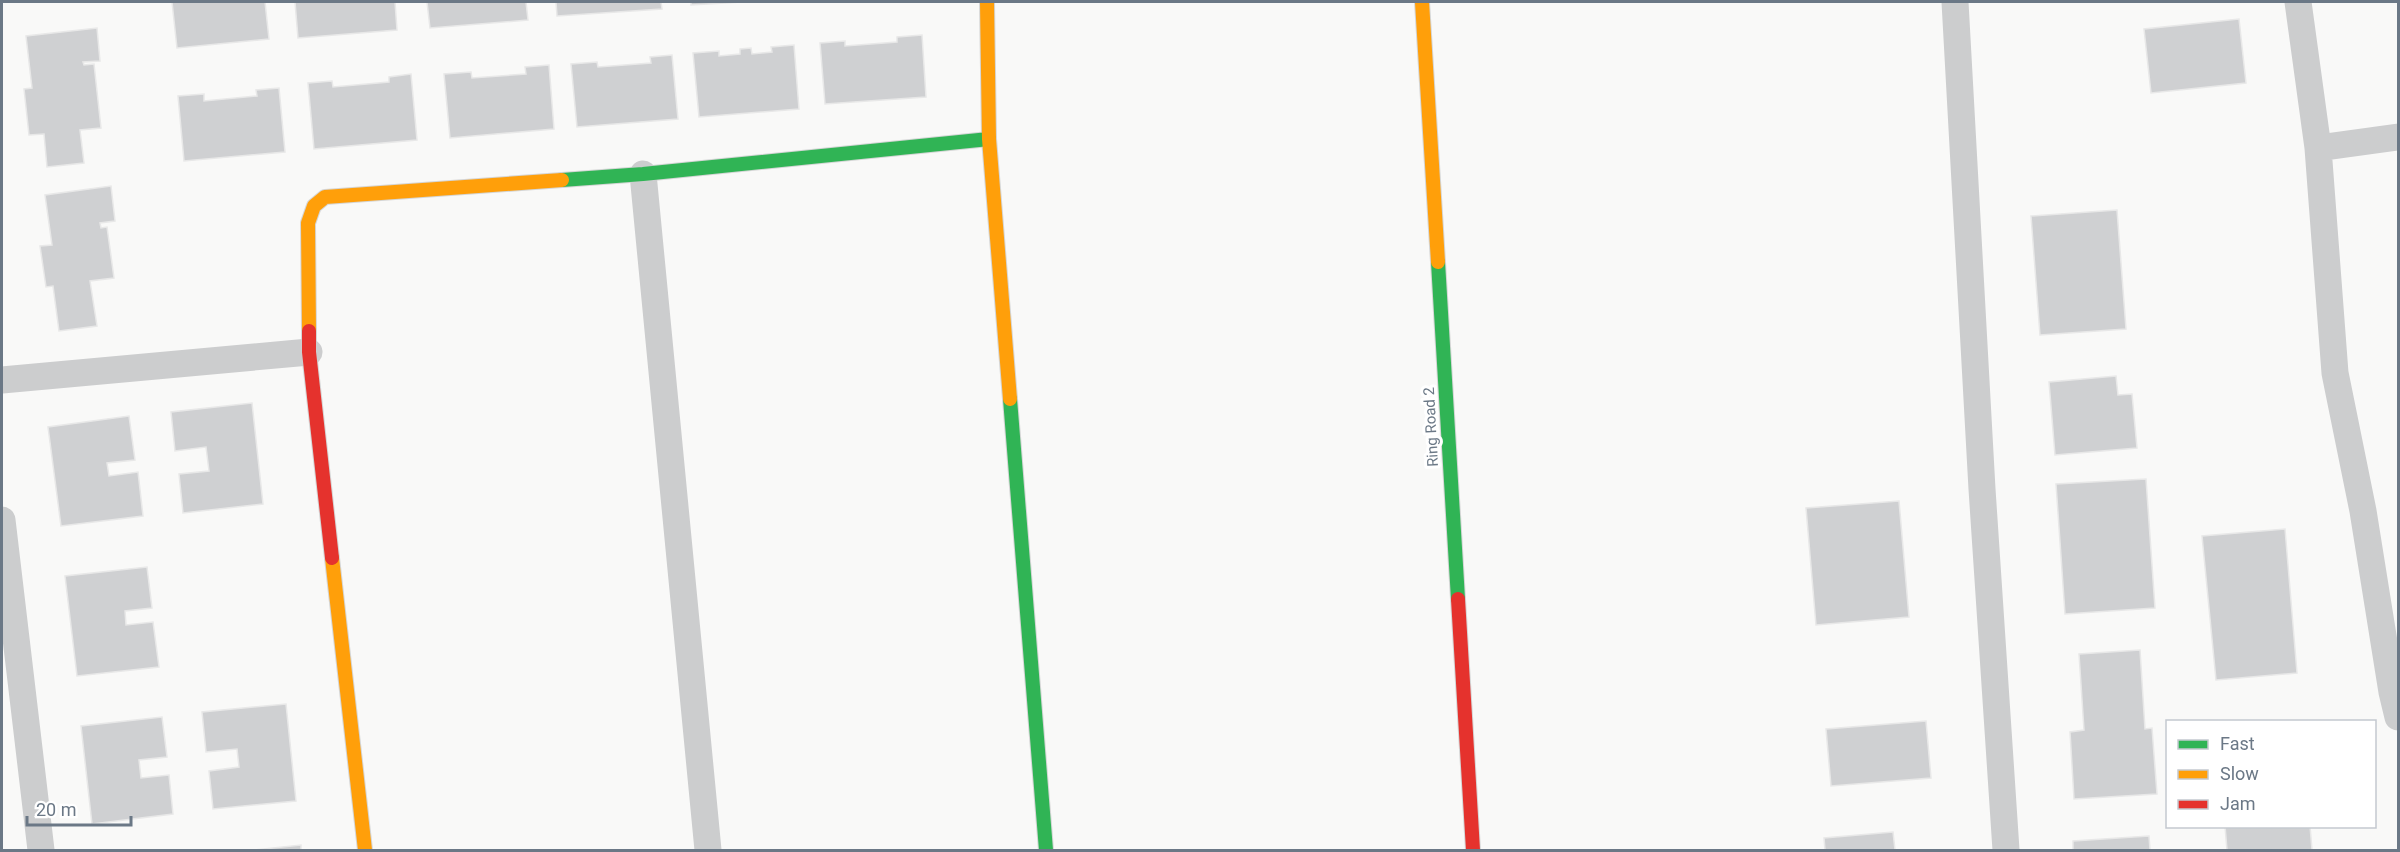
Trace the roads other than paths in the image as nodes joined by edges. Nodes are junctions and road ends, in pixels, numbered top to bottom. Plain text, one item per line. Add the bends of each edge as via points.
1 (987, 2) edge
2 (1422, 2) edge
3 (1954, 2) edge
4 (2298, 2) edge
5 (2398, 137) edge
6 (989, 139) junction
7 (2318, 148) junction
8 (644, 174) junction
9 (309, 352) junction
10 (2, 380) edge
11 (2, 520) edge
12 (2398, 717) edge
13 (41, 850) edge
14 (365, 850) edge
15 (704, 850) edge
16 (1046, 850) edge
17 (1473, 850) edge
18 (2006, 850) edge

1 - 6 street
2 - 17 street, Ring Road 2
3 - 18 street
4 - 7 street
5 - 7 street
6 - 8 street
6 - 16 street
7 - 12 street via 2335,373
8 - 9 street via 325,197 309,212
8 - 15 street
9 - 10 street
9 - 14 street
11 - 13 street

